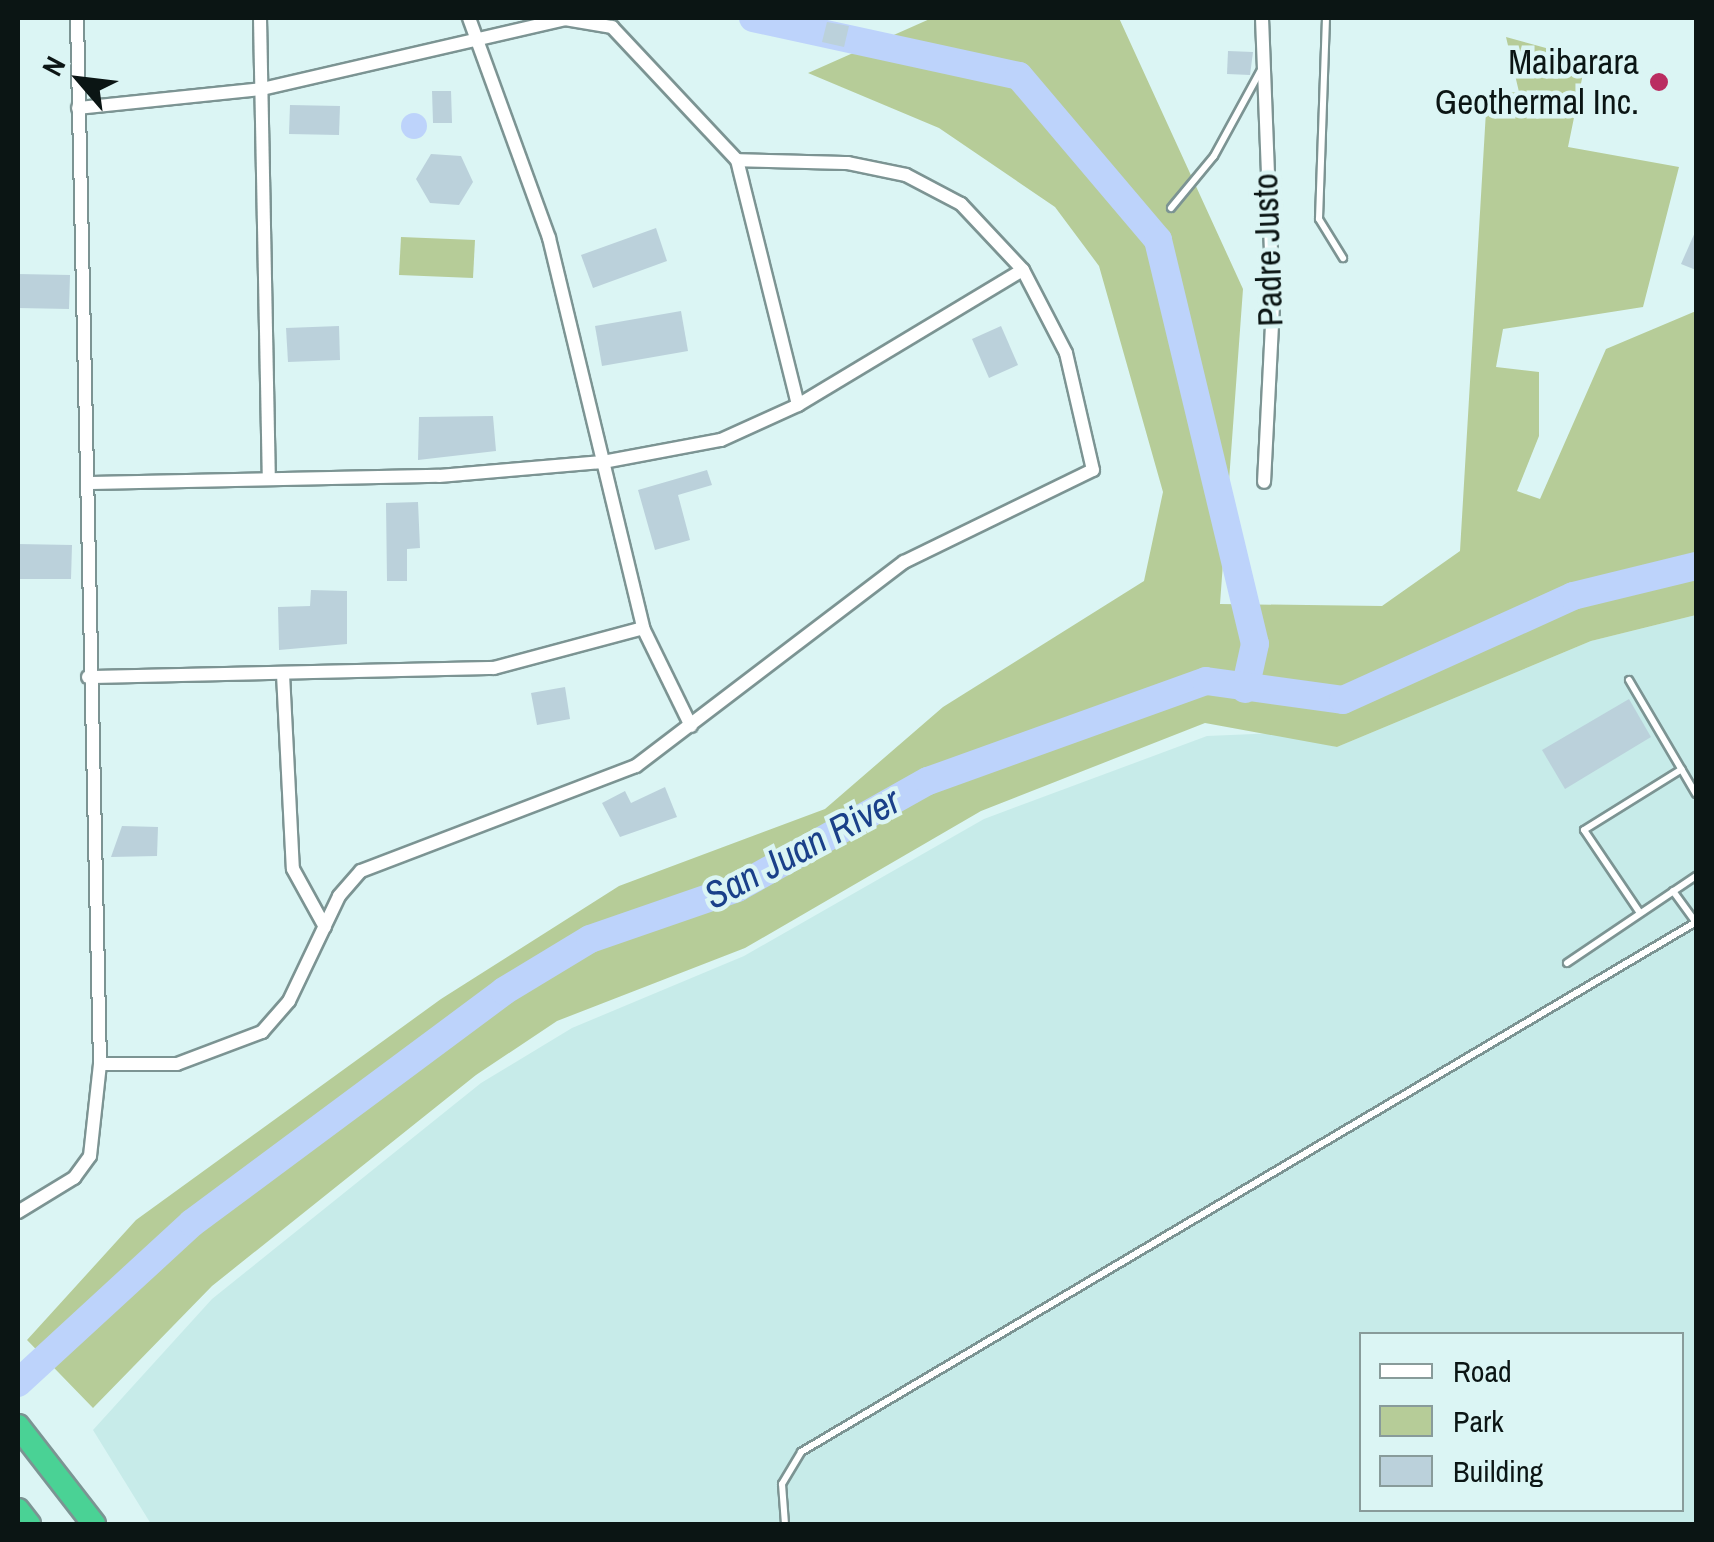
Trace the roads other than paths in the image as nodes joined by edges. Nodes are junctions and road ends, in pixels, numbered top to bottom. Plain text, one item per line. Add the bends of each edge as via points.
1 (77, 18) edge
2 (260, 18) edge
3 (468, 18) edge
4 (1262, 18) edge
5 (1326, 18) edge
6 (470, 41) junction
7 (1262, 68) junction
8 (262, 88) junction
9 (78, 108) junction
10 (736, 160) junction
11 (1171, 208) dead end
12 (1342, 258) dead end
13 (1023, 270) junction
14 (798, 406) junction
15 (602, 462) junction
16 (269, 478) junction
17 (1264, 482) dead end
18 (91, 484) junction
19 (642, 628) junction
20 (283, 674) junction
21 (88, 677) junction
22 (1629, 680) dead end
23 (691, 726) junction
24 (1682, 769) junction
25 (1696, 794) edge
26 (1696, 876) edge
27 (1673, 892) junction
28 (1640, 914) junction
29 (1696, 922) edge
30 (324, 927) junction
31 (1567, 963) dead end
32 (100, 1064) junction
33 (18, 1212) edge
34 (18, 1426) edge
35 (18, 1510) edge
36 (28, 1524) edge
37 (94, 1524) edge
38 (785, 1524) edge

1 - 9 street
2 - 8 street
3 - 6 street
4 - 7 street, Padre Justo
5 - 12 lane via 1320,219
6 - 8 street
6 - 10 street via 566,18 612,27
6 - 15 street via 549,238
7 - 11 lane via 1214,156
7 - 17 street, Padre Justo via 1273,305
8 - 9 street
8 - 16 street
9 - 18 street
10 - 13 street via 797,158 906,175 961,204
10 - 14 street
13 - 14 street
13 - 23 street via 1066,353 1093,470 904,562
14 - 15 street via 722,440
15 - 16 street
15 - 19 street
16 - 18 street
18 - 21 street
19 - 20 street via 494,668
19 - 23 street
20 - 21 street
20 - 30 street via 292,869
21 - 32 street
22 - 24 lane
23 - 30 street via 588,792 361,871
24 - 25 lane
24 - 28 lane via 1584,830
26 - 27 lane
27 - 28 lane
27 - 29 lane
28 - 31 lane
29 - 38 lane via 801,1452 782,1484
30 - 32 street via 289,1001 262,1032 177,1064
32 - 33 street via 90,1156 74,1178
34 - 37 highway
35 - 36 highway

